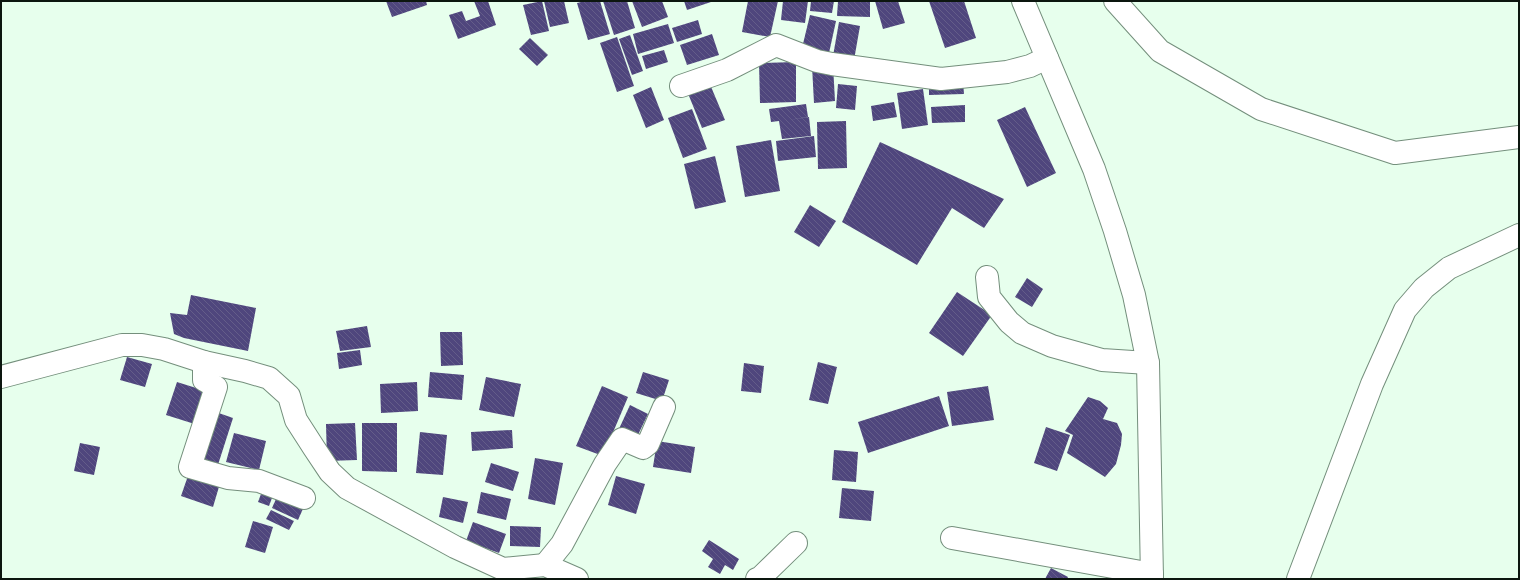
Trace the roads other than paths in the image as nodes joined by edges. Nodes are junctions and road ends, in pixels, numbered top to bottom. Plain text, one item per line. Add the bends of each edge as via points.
1 (1023, 1) edge
2 (1115, 1) edge
3 (1047, 58) junction
4 (681, 86) dead end
5 (1519, 137) edge
6 (1519, 235) edge
7 (987, 277) dead end
8 (204, 362) junction
9 (1148, 363) junction
10 (1, 377) edge
11 (664, 407) dead end
12 (304, 498) dead end
13 (952, 538) dead end
14 (796, 542) dead end
15 (545, 566) junction
16 (1152, 577) edge
17 (577, 579) edge
18 (757, 579) edge
19 (1298, 579) edge

1 - 3 street
2 - 5 street via 1160,51 1261,109 1395,153
3 - 4 street via 1007,72 942,79 817,61 776,45 726,70
3 - 9 street via 1094,169 1115,231 1134,295
6 - 19 street via 1449,268 1424,288 1405,310 1372,384
7 - 9 street via 989,297 1009,322 1022,333 1052,346 1102,360
8 - 10 street via 164,349 122,345
8 - 12 street via 204,380 216,387 190,468 228,478 259,481
8 - 15 street via 269,378 289,396 296,420 330,472 347,488 455,547 503,569
9 - 16 street
11 - 15 street via 648,444 643,448 622,439 605,464 562,544
13 - 16 street
14 - 18 street
15 - 17 street

